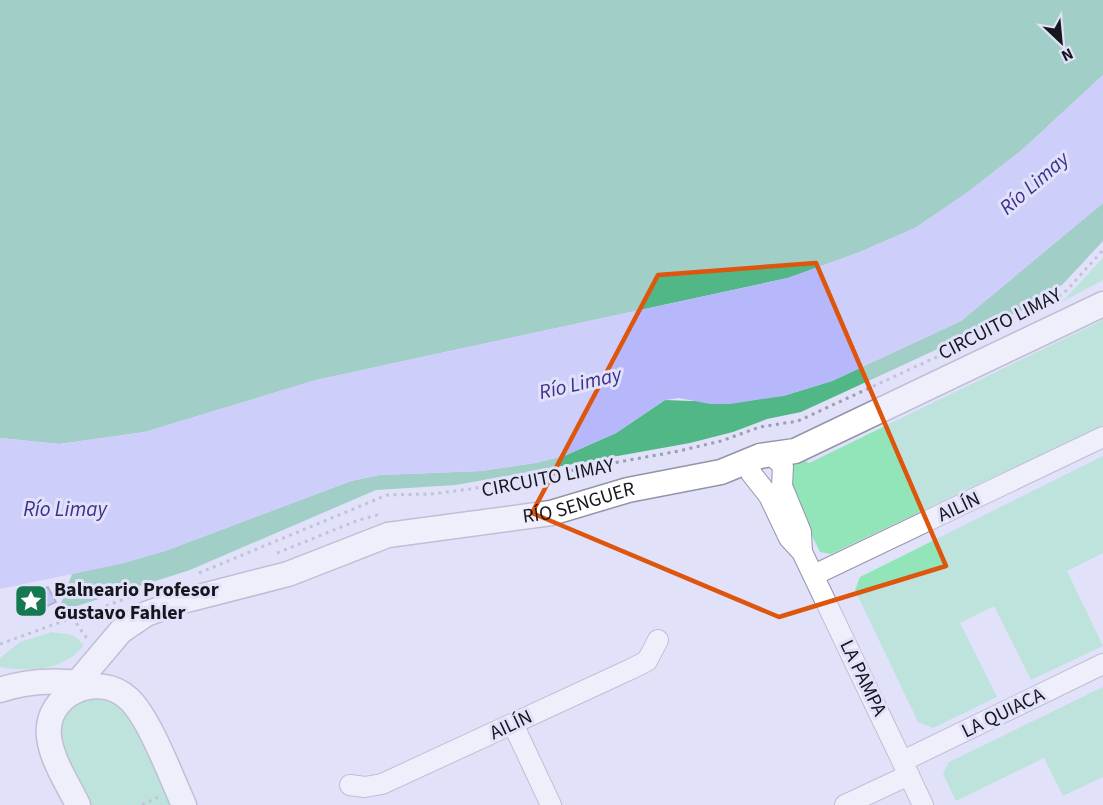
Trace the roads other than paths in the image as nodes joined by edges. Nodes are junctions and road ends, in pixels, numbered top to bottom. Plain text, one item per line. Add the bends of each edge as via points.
1 (1103, 304) edge
2 (1103, 437) edge
3 (763, 456) junction
4 (802, 552) junction
5 (814, 575) junction
6 (658, 640) dead end
7 (1103, 664) edge
8 (79, 688) junction
9 (0, 690) edge
10 (513, 724) junction
11 (906, 768) junction
12 (350, 785) dead end
13 (174, 800) edge
14 (78, 805) edge
15 (551, 805) edge
16 (845, 805) edge
17 (923, 805) edge

1 - 3 main road, RÍO SENGUER via 811,444 786,454
2 - 5 street, AILÍN
3 - 4 street, LA PAMPA via 783,466 782,486 801,532
3 - 4 street, LA PAMPA via 749,464 751,472 769,496 789,538
3 - 8 main road, RÍO SENGUER via 721,472 628,490 551,513 388,534 288,574 179,602 146,615 121,631
4 - 5 street, LA PAMPA
5 - 11 street, LA PAMPA
6 - 10 street, AILÍN via 651,655 640,665
7 - 11 street, LA QUIACA
8 - 9 main road via 33,682
8 - 13 main road via 117,691 135,706
8 - 14 main road, RÍO SENGUER via 52,716 49,737
10 - 12 street, AILÍN via 382,784
10 - 15 street
11 - 16 street, LA QUIACA
11 - 17 street, LA PAMPA

